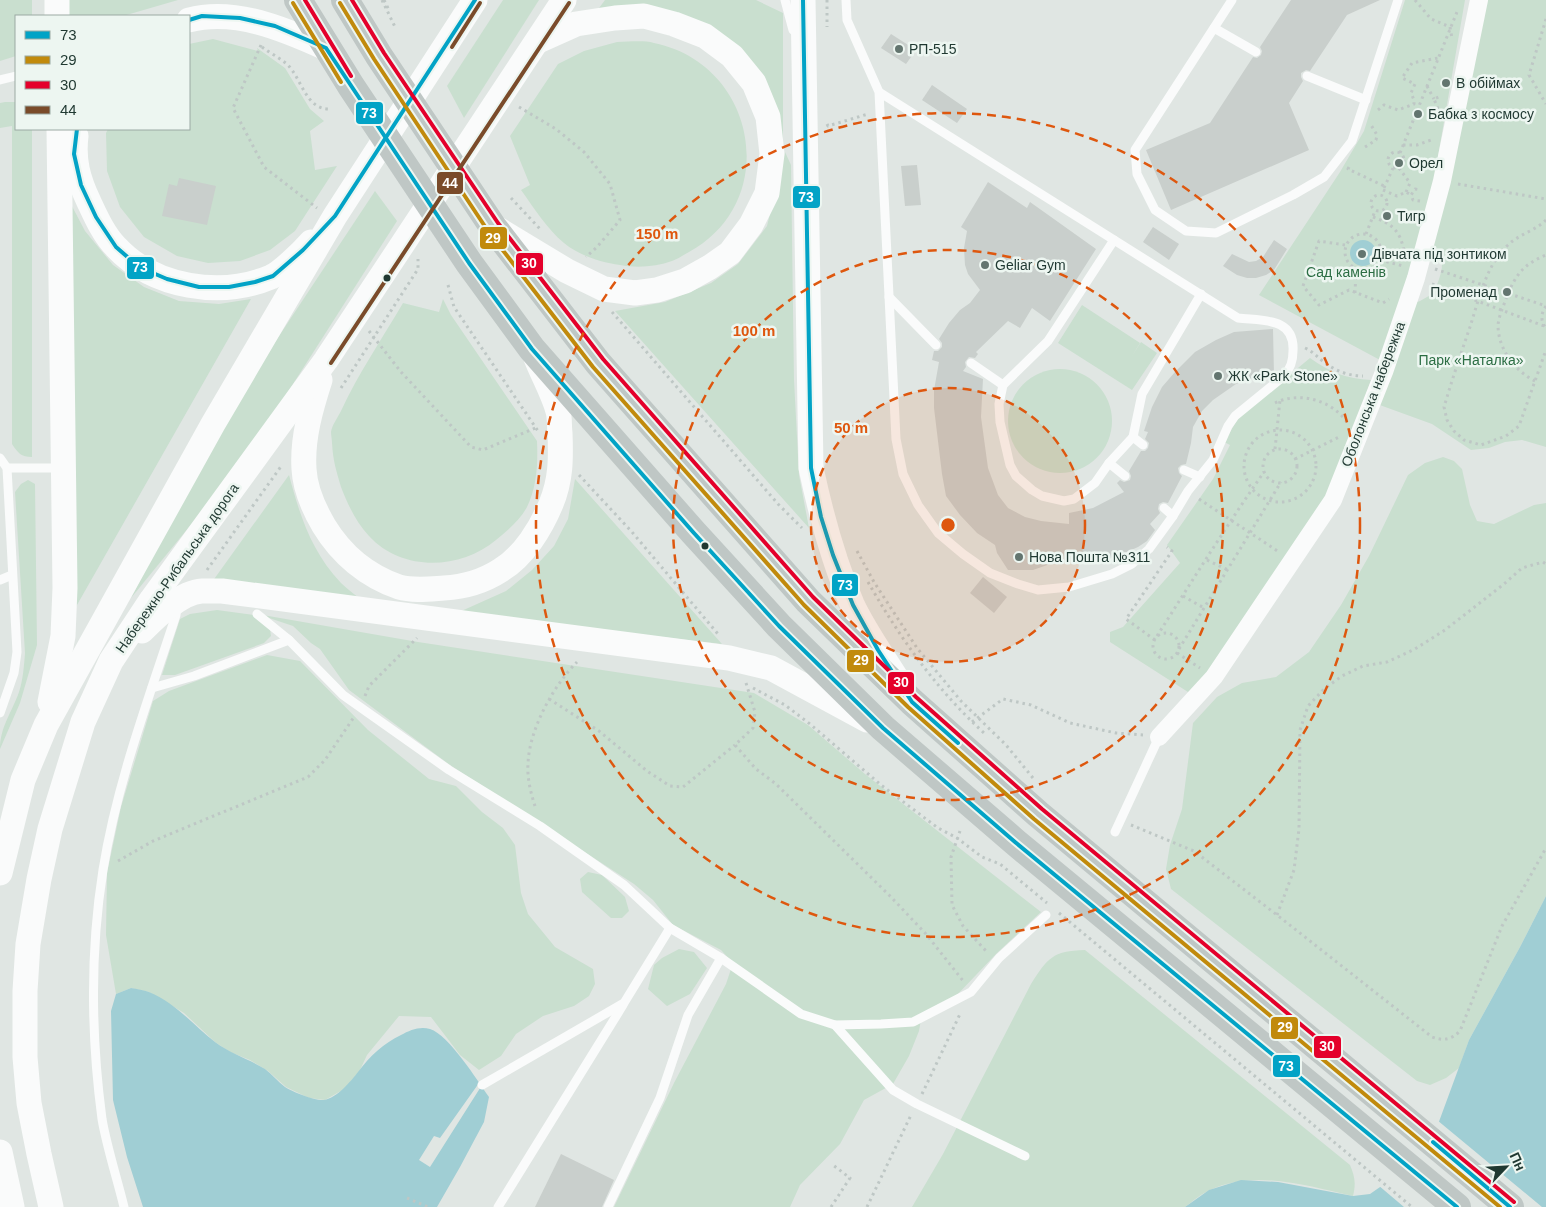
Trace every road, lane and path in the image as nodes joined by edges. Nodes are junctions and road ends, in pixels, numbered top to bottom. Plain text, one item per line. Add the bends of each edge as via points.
1 (57, 0) edge
2 (298, 0) edge
3 (345, 0) edge
4 (383, 0) edge
5 (475, 0) edge
6 (564, 0) edge
7 (785, 0) edge
8 (803, 0) edge
9 (827, 0) edge
10 (846, 0) edge
11 (1232, 0) edge
12 (1398, 0) edge
13 (1415, 0) edge
14 (1480, 0) edge
15 (1459, 9) dead end
16 (57, 15) edge
17 (1546, 19) edge
18 (190, 20) edge
19 (1450, 27) junction
20 (827, 28) dead end
21 (1214, 28) junction
22 (396, 29) dead end
23 (538, 41) junction
24 (254, 42) dead end
25 (1453, 46) dead end
26 (326, 48) junction
27 (259, 51) dead end
28 (1256, 52) dead end
29 (1438, 58) junction
30 (15, 76) edge
31 (1307, 76) dead end
32 (0, 80) edge
33 (804, 82) junction
34 (1427, 86) junction
35 (879, 92) junction
36 (1449, 92) dead end
37 (1434, 99) junction
38 (1366, 100) junction
39 (1414, 104) junction
40 (1546, 104) edge
41 (518, 107) dead end
42 (1419, 107) junction
43 (329, 109) dead end
44 (880, 110) junction
45 (1376, 113) dead end
46 (1436, 115) dead end
47 (826, 117) dead end
48 (1374, 119) dead end
49 (60, 130) edge
50 (77, 130) edge
51 (1438, 135) dead end
52 (1403, 145) junction
53 (1358, 152) dead end
54 (1400, 152) junction
55 (1353, 160) dead end
56 (1393, 168) junction
57 (1399, 168) junction
58 (1442, 181) junction
59 (1384, 188) junction
60 (1421, 190) dead end
61 (1406, 192) junction
62 (1381, 194) junction
63 (1411, 195) junction
64 (511, 198) dead end
65 (1546, 199) edge
66 (1420, 201) dead end
67 (1375, 211) junction
68 (326, 212) junction
69 (1373, 216) junction
70 (1546, 220) edge
71 (493, 226) junction
72 (545, 234) dead end
73 (1366, 234) junction
74 (1114, 240) junction
75 (1345, 245) junction
76 (1546, 255) edge
77 (418, 257) dead end
78 (1380, 260) junction
79 (592, 264) dead end
80 (1409, 268) junction
81 (1356, 270) junction
82 (1442, 272) dead end
83 (1398, 274) dead end
84 (448, 285) dead end
85 (1484, 285) junction
86 (1438, 286) dead end
87 (607, 290) junction
88 (1391, 292) dead end
89 (1355, 293) junction
90 (1201, 294) junction
91 (1508, 294) junction
92 (889, 297) junction
93 (1478, 301) junction
94 (1546, 305) edge
95 (1502, 309) junction
96 (1545, 327) edge
97 (368, 331) dead end
98 (373, 338) junction
99 (936, 346) dead end
100 (532, 349) junction
101 (1546, 350) edge
102 (1313, 351) dead end
103 (326, 360) junction
104 (971, 363) dead end
105 (1384, 372) junction
106 (1535, 381) junction
107 (1003, 385) junction
108 (339, 390) dead end
109 (1280, 400) junction
110 (1273, 403) dead end
111 (544, 422) dead end
112 (537, 428) junction
113 (1278, 430) junction
114 (1356, 431) junction
115 (539, 436) dead end
116 (1133, 437) junction
117 (1143, 445) dead end
118 (1275, 450) junction
119 (1312, 450) junction
120 (0, 458) edge
121 (1295, 459) junction
122 (304, 461) junction
123 (1109, 464) junction
124 (561, 467) junction
125 (7, 468) junction
126 (64, 468) junction
127 (1184, 470) dead end
128 (1264, 472) junction
129 (1125, 476) dead end
130 (1200, 477) junction
131 (1282, 482) junction
132 (1252, 490) junction
133 (1203, 491) dead end
134 (1198, 498) junction
135 (1269, 501) junction
136 (1192, 506) dead end
137 (1164, 508) dead end
138 (1173, 516) junction
139 (1231, 520) junction
140 (1251, 533) junction
141 (1164, 545) dead end
142 (841, 546) junction
143 (853, 554) dead end
144 (1207, 560) junction
145 (1292, 561) junction
146 (1546, 564) edge
147 (1228, 570) junction
148 (12, 575) junction
149 (864, 575) dead end
150 (0, 580) edge
151 (200, 591) junction
152 (1183, 596) junction
153 (177, 600) junction
154 (1204, 608) junction
155 (257, 614) dead end
156 (417, 638) dead end
157 (1156, 638) junction
158 (289, 640) junction
159 (1178, 651) junction
160 (729, 658) junction
161 (112, 661) junction
162 (577, 662) dead end
163 (1214, 677) junction
164 (744, 678) dead end
165 (747, 686) junction
166 (152, 688) junction
167 (549, 699) junction
168 (912, 702) junction
169 (361, 707) junction
170 (0, 713) edge
171 (978, 717) junction
172 (972, 722) junction
173 (46, 724) junction
174 (883, 728) junction
175 (986, 735) dead end
176 (1159, 736) junction
177 (735, 744) junction
178 (1008, 755) dead end
179 (1027, 778) dead end
180 (1035, 783) dead end
181 (1121, 820) junction
182 (540, 826) junction
183 (960, 831) dead end
184 (1115, 832) dead end
185 (957, 838) junction
186 (1546, 848) edge
187 (103, 870) junction
188 (0, 873) edge
189 (1046, 915) dead end
190 (1277, 915) junction
191 (670, 928) junction
192 (720, 958) junction
193 (999, 958) junction
194 (971, 992) junction
195 (624, 1003) junction
196 (835, 1025) junction
197 (482, 1085) dead end
198 (0, 1152) edge
199 (1025, 1156) dead end
200 (833, 1165) dead end
201 (407, 1198) dead end
202 (12, 1207) edge
203 (51, 1207) edge
204 (124, 1207) edge
205 (428, 1207) edge
206 (498, 1207) edge
207 (608, 1207) edge
208 (831, 1207) edge
209 (1412, 1207) edge
210 (1457, 1207) edge
211 (1510, 1207) edge

1 - 16 main road
2 - 26 main road
3 - 71 main road
4 - 22 path
5 - 68 main road
6 - 23 main road
7 - 33 lane
8 - 33 main road
9 - 20 path
10 - 35 lane via 847,20
11 - 21 lane
12 - 38 lane
13 - 19 path via 1431,19
14 - 58 street, Оболонська набережна
15 - 19 path
17 - 40 path via 1529,75
18 - 26 main road via 202,16 240,18 275,26
19 - 25 path
19 - 29 path
21 - 28 lane
21 - 38 lane via 1135,150 1137,174 1155,210 1186,231 1216,233 1293,196 1324,177 1352,141
23 - 87 main road via 576,24 615,18 644,16 674,24 705,36 732,56 754,83 768,117 772,154 767,193 751,226 730,253 685,281 657,290
23 - 103 main road
24 - 43 path via 288,65 313,104
26 - 100 main road via 469,263
27 - 68 path via 233,108 264,167
29 - 34 path
29 - 39 path via 1412,63 1402,78 1415,84 1411,93
30 - 32 lane
31 - 38 lane
33 - 142 main road via 811,468 821,517
34 - 37 path
34 - 42 path
35 - 44 lane
35 - 74 lane
36 - 37 path
37 - 46 path via 1438,107
39 - 42 path
39 - 45 path via 1398,110 1384,105
41 - 79 path via 556,129 584,152 610,184 620,220 583,260
42 - 52 path
44 - 47 path via 828,126
44 - 92 lane
48 - 53 path via 1370,126 1378,135 1376,140
49 - 126 main road
50 - 68 main road via 74,154 81,185 96,217 116,247 139,267 167,280 199,288 255,282 273,276 303,250
51 - 52 path via 1417,145
52 - 54 path
54 - 56 path via 1388,157
54 - 57 path via 1405,161
55 - 59 path via 1348,168
56 - 57 path
56 - 59 path
57 - 61 path via 1410,183
58 - 65 path
58 - 80 street, Оболонська набережна
59 - 61 path via 1398,196
59 - 62 path
60 - 63 path via 1414,190
61 - 63 path
62 - 67 path via 1370,200
62 - 67 path via 1386,198 1386,207
63 - 66 path via 1413,200
64 - 72 path
67 - 69 path
68 - 173 main road, Набережно-Рибальська дорога via 214,424
69 - 73 path
69 - 80 path via 1388,223 1400,236
70 - 85 path via 1508,245 1495,261
71 - 87 main road via 567,271
71 - 168 main road via 598,363 726,510 808,602
73 - 75 path via 1355,235
73 - 78 path via 1380,245
74 - 90 lane
74 - 107 lane via 1048,341
75 - 81 path via 1346,260
75 - 89 path via 1319,241 1303,286 1319,305 1349,290
76 - 91 path via 1532,260 1520,270
77 - 98 path via 418,269
78 - 80 path
78 - 81 path via 1370,270
80 - 83 path
80 - 105 street, Оболонська набережна
81 - 89 path
82 - 85 path
84 - 112 path via 454,308
85 - 91 path
85 - 93 path
86 - 93 path
87 - 142 path via 605,303 616,317 778,504 813,539
88 - 89 path via 1383,304
90 - 116 lane via 1142,394
90 - 130 lane via 1238,318 1287,327 1294,342 1289,370 1235,416 1213,460
91 - 94 path
91 - 95 path
92 - 99 lane
92 - 138 lane via 896,439 903,474 918,505 938,533 963,554 990,573 1018,584 1038,590 1069,587 1112,574 1132,564 1149,549
93 - 95 path
93 - 106 path via 1444,406 1454,431 1464,440 1482,445 1506,436 1519,426
94 - 96 path via 1542,315
95 - 96 path
95 - 106 path via 1498,324 1500,339 1513,365
97 - 98 path
98 - 108 path
98 - 112 path via 471,447 483,450
100 - 124 main road via 559,412
100 - 174 main road via 779,626
101 - 106 path
102 - 105 path via 1323,362 1356,376
103 - 122 main road via 310,413
103 - 161 main road, Набережно-Рибальська дорога via 152,600
104 - 107 lane
105 - 114 street, Оболонська набережна
107 - 123 lane via 999,404 1001,432 1016,476 1032,490 1053,499 1074,499 1095,483
109 - 110 path
109 - 113 path
109 - 114 path via 1298,397 1326,403
111 - 112 path
112 - 115 path
113 - 118 path
113 - 119 path via 1296,433
113 - 132 path via 1260,435 1245,455 1243,468
114 - 119 path
114 - 145 street, Оболонська набережна via 1333,500
116 - 117 lane
116 - 123 lane
118 - 121 path via 1284,450
118 - 128 path via 1264,460
119 - 121 path
119 - 135 path via 1316,472 1306,492 1296,499
120 - 125 lane
121 - 131 path via 1294,474
122 - 124 main road via 315,510 333,540 351,560 373,575 400,587 424,590 477,582 502,570 525,548 546,515 556,492
122 - 151 path via 284,463 200,579
123 - 129 lane
124 - 160 path via 576,472 632,532 727,645
125 - 126 lane
125 - 148 lane
126 - 173 main road via 63,636
127 - 130 lane
128 - 131 path via 1271,480
128 - 132 path
130 - 138 lane
131 - 135 path
132 - 135 path
132 - 139 path
133 - 134 path
134 - 136 path
134 - 139 path
135 - 140 path
137 - 138 lane
139 - 140 path
139 - 144 path
140 - 145 path
140 - 147 path
141 - 157 path via 1172,550 1126,620
142 - 143 path
142 - 168 main road via 853,605
142 - 171 path via 855,548 917,648
144 - 147 path
144 - 152 path
145 - 163 street, Оболонська набережна
146 - 190 path via 1522,568 1445,630 1387,662 1363,666 1342,676 1308,706 1300,730 1299,829 1294,870
147 - 154 path
148 - 150 lane
148 - 170 lane via 18,652
149 - 172 path via 917,660
151 - 153 main road
151 - 160 main road via 222,591
152 - 154 path
152 - 157 path
153 - 161 main road
153 - 166 lane via 176,615
154 - 159 path
155 - 158 lane
156 - 169 path via 369,686
157 - 159 path via 1165,633 1173,634 1179,641
157 - 159 path via 1155,652 1162,658 1170,659
158 - 166 lane via 194,676
158 - 169 lane via 343,695
159 - 163 path
160 - 165 path via 727,668 735,679
160 - 174 main road via 771,668
161 - 203 main road, Набережно-Рибальська дорога via 83,722 50,829 28,944 26,1066 31,1112
162 - 167 path via 564,675
163 - 176 street, Оболонська набережна
164 - 165 path
165 - 177 path via 755,712 753,728
165 - 185 path via 785,705 881,785 938,828
166 - 187 lane via 115,810
167 - 177 path via 599,731 670,786 683,788
167 - 182 path via 534,731 528,764 532,798
168 - 211 main road via 1038,814
169 - 182 lane via 449,770
169 - 187 path via 325,760 308,777 153,841
171 - 172 path
171 - 176 path via 1003,700 1031,705 1070,723 1116,733
171 - 180 path via 1032,775
172 - 175 path
173 - 188 main road, Набережно-Рибальська дорога via 23,780
174 - 210 main road via 1015,842
176 - 181 lane
177 - 194 path via 756,769 776,784 890,896 926,934
178 - 179 path
181 - 184 lane
181 - 190 path via 1194,851
182 - 191 lane via 624,885
183 - 185 path
185 - 193 path via 951,857 952,905 963,926 984,950
185 - 209 path via 982,857 1000,864
186 - 190 path via 1502,926 1460,1031 1453,1038 1440,1040 1432,1037
187 - 204 lane via 93,997 94,1030 103,1120
189 - 193 lane
191 - 192 lane
191 - 195 lane
192 - 196 lane via 801,1014
192 - 207 lane via 688,1015 660,1098
193 - 194 lane
194 - 196 lane via 913,1022
195 - 197 lane
195 - 206 lane
196 - 199 lane via 893,1090
198 - 202 main road
200 - 208 path via 850,1178
201 - 205 path

